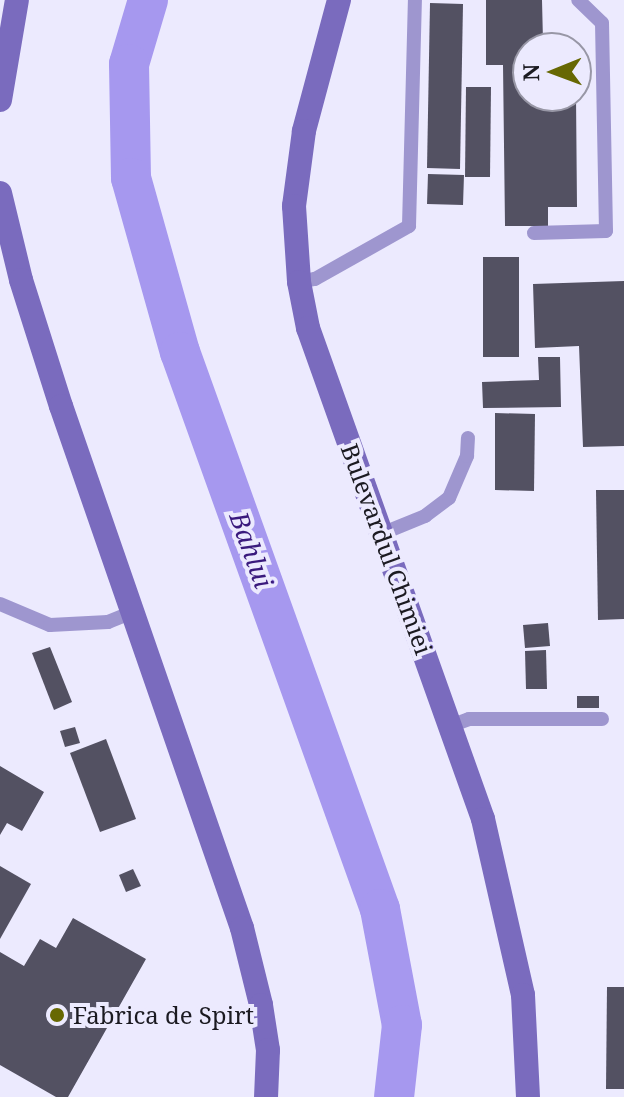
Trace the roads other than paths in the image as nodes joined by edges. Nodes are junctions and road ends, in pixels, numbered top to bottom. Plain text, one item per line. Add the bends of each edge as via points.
1 (17, 0) edge
2 (339, 0) edge
3 (415, 0) edge
4 (578, 0) edge
5 (0, 100) edge
6 (0, 193) edge
7 (534, 233) dead end
8 (299, 282) junction
9 (468, 438) dead end
10 (381, 534) junction
11 (0, 604) edge
12 (130, 613) junction
13 (602, 719) dead end
14 (450, 726) junction
15 (266, 1097) edge
16 (528, 1097) edge

1 - 5 street
2 - 8 street, Bulevardul Chimiei via 304,131 294,206
3 - 8 lane via 409,226 315,279
4 - 7 lane via 602,23 606,231
6 - 12 street via 21,280
8 - 10 street, Bulevardul Chimiei via 308,328
9 - 10 lane via 463,468 449,498 425,516
10 - 14 street, Bulevardul Chimiei
11 - 12 lane via 50,625 108,622
12 - 15 street via 242,928 268,1050
13 - 14 lane via 469,719
14 - 16 street, Bulevardul Chimiei via 483,819 506,910 523,995

